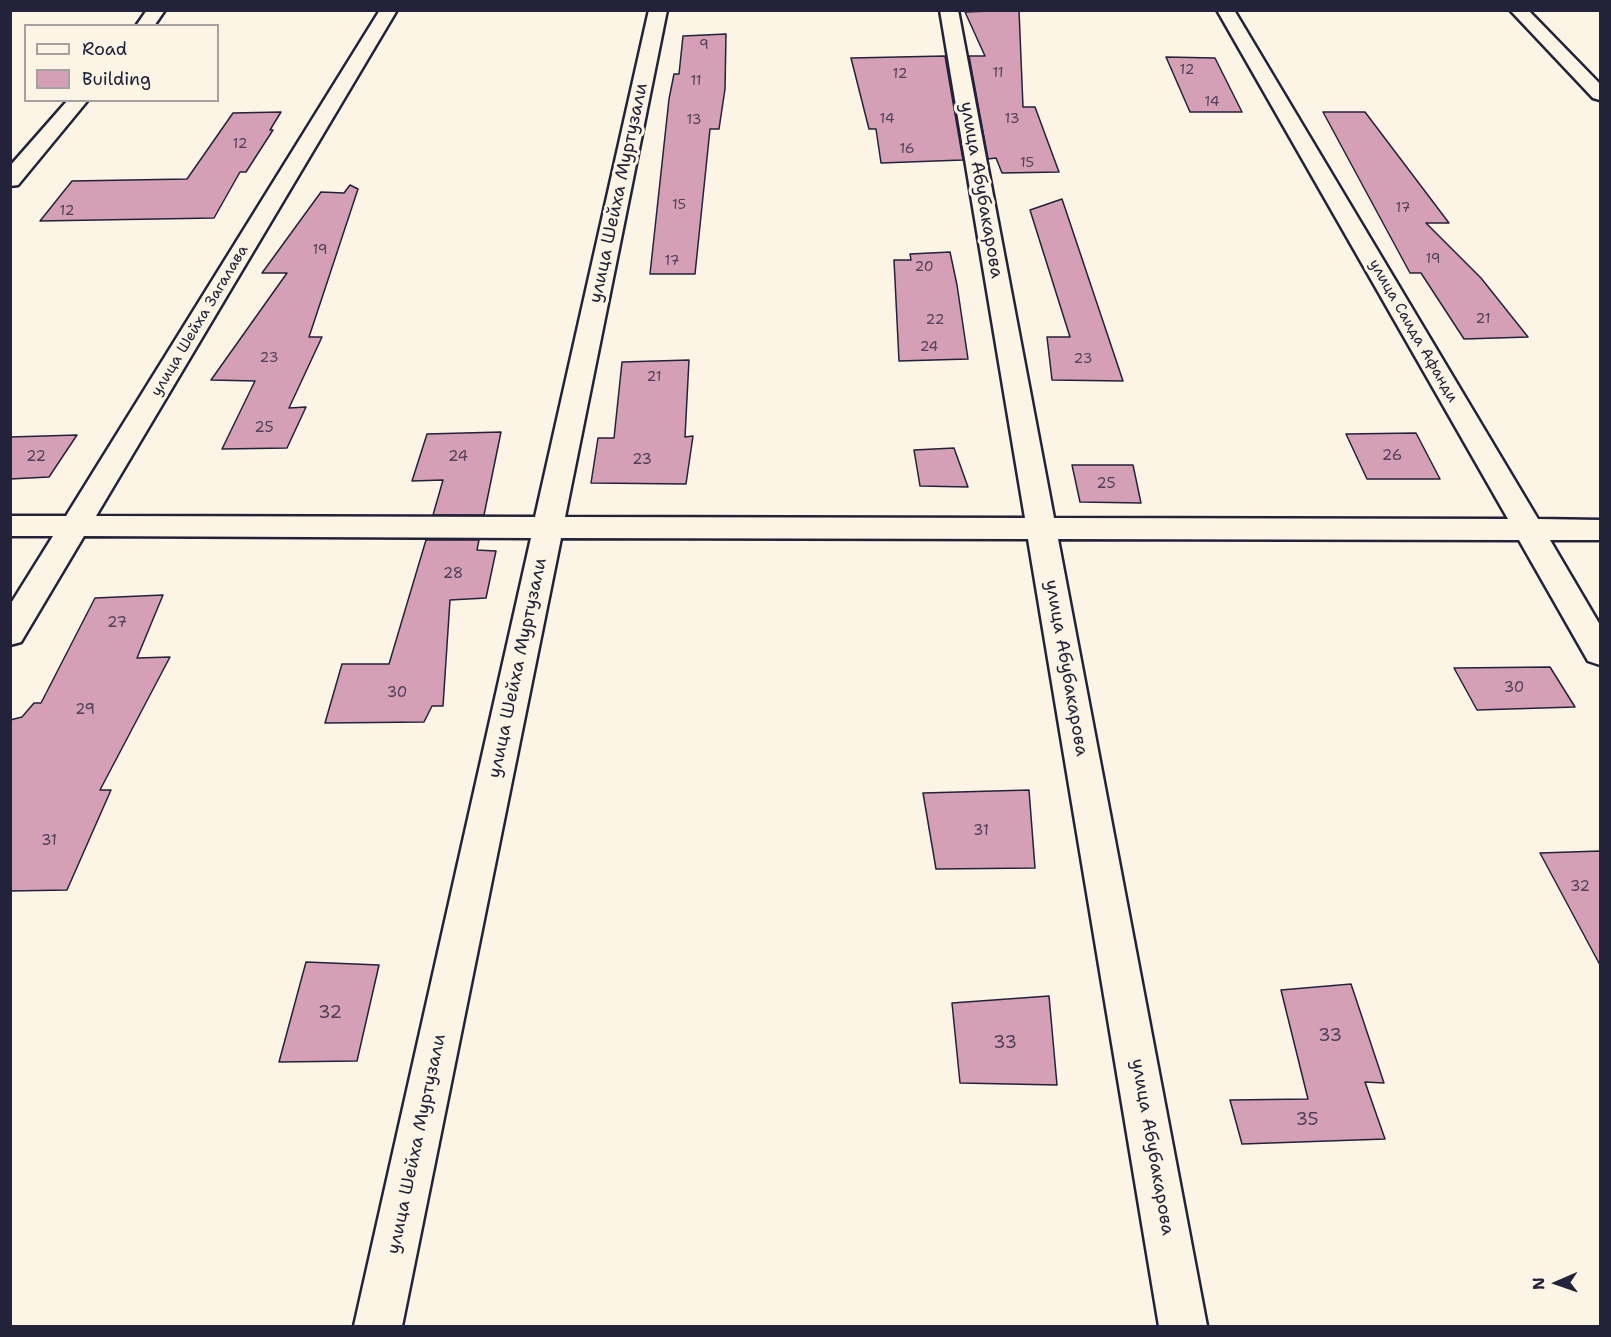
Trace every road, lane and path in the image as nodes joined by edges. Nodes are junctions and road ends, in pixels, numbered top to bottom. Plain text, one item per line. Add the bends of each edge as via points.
1 (157, 10) edge
2 (389, 10) edge
3 (658, 10) edge
4 (949, 10) edge
5 (1225, 10) edge
6 (1518, 10) edge
7 (146, 24) edge
8 (1600, 94) edge
9 (77, 102) edge
10 (10, 180) edge
11 (10, 526) edge
12 (75, 526) junction
13 (548, 528) junction
14 (1041, 529) junction
15 (1529, 530) junction
16 (1600, 530) edge
17 (10, 633) edge
18 (1600, 652) edge
19 (378, 1326) edge
20 (1184, 1326) edge

1 - 7 street
2 - 12 street, улица Шейха Загалава
3 - 13 street, улица Шейха Муртузали
4 - 14 street, улица Абубакарова
5 - 15 street, улица Саида Афанди
6 - 8 street
9 - 10 street
11 - 12 street
12 - 13 street
12 - 17 street, улица Шейха Загалава
13 - 14 street
13 - 19 street, улица Шейха Муртузали
14 - 15 street
14 - 20 street, улица Абубакарова
15 - 16 street
15 - 18 street, улица Саида Афанди

